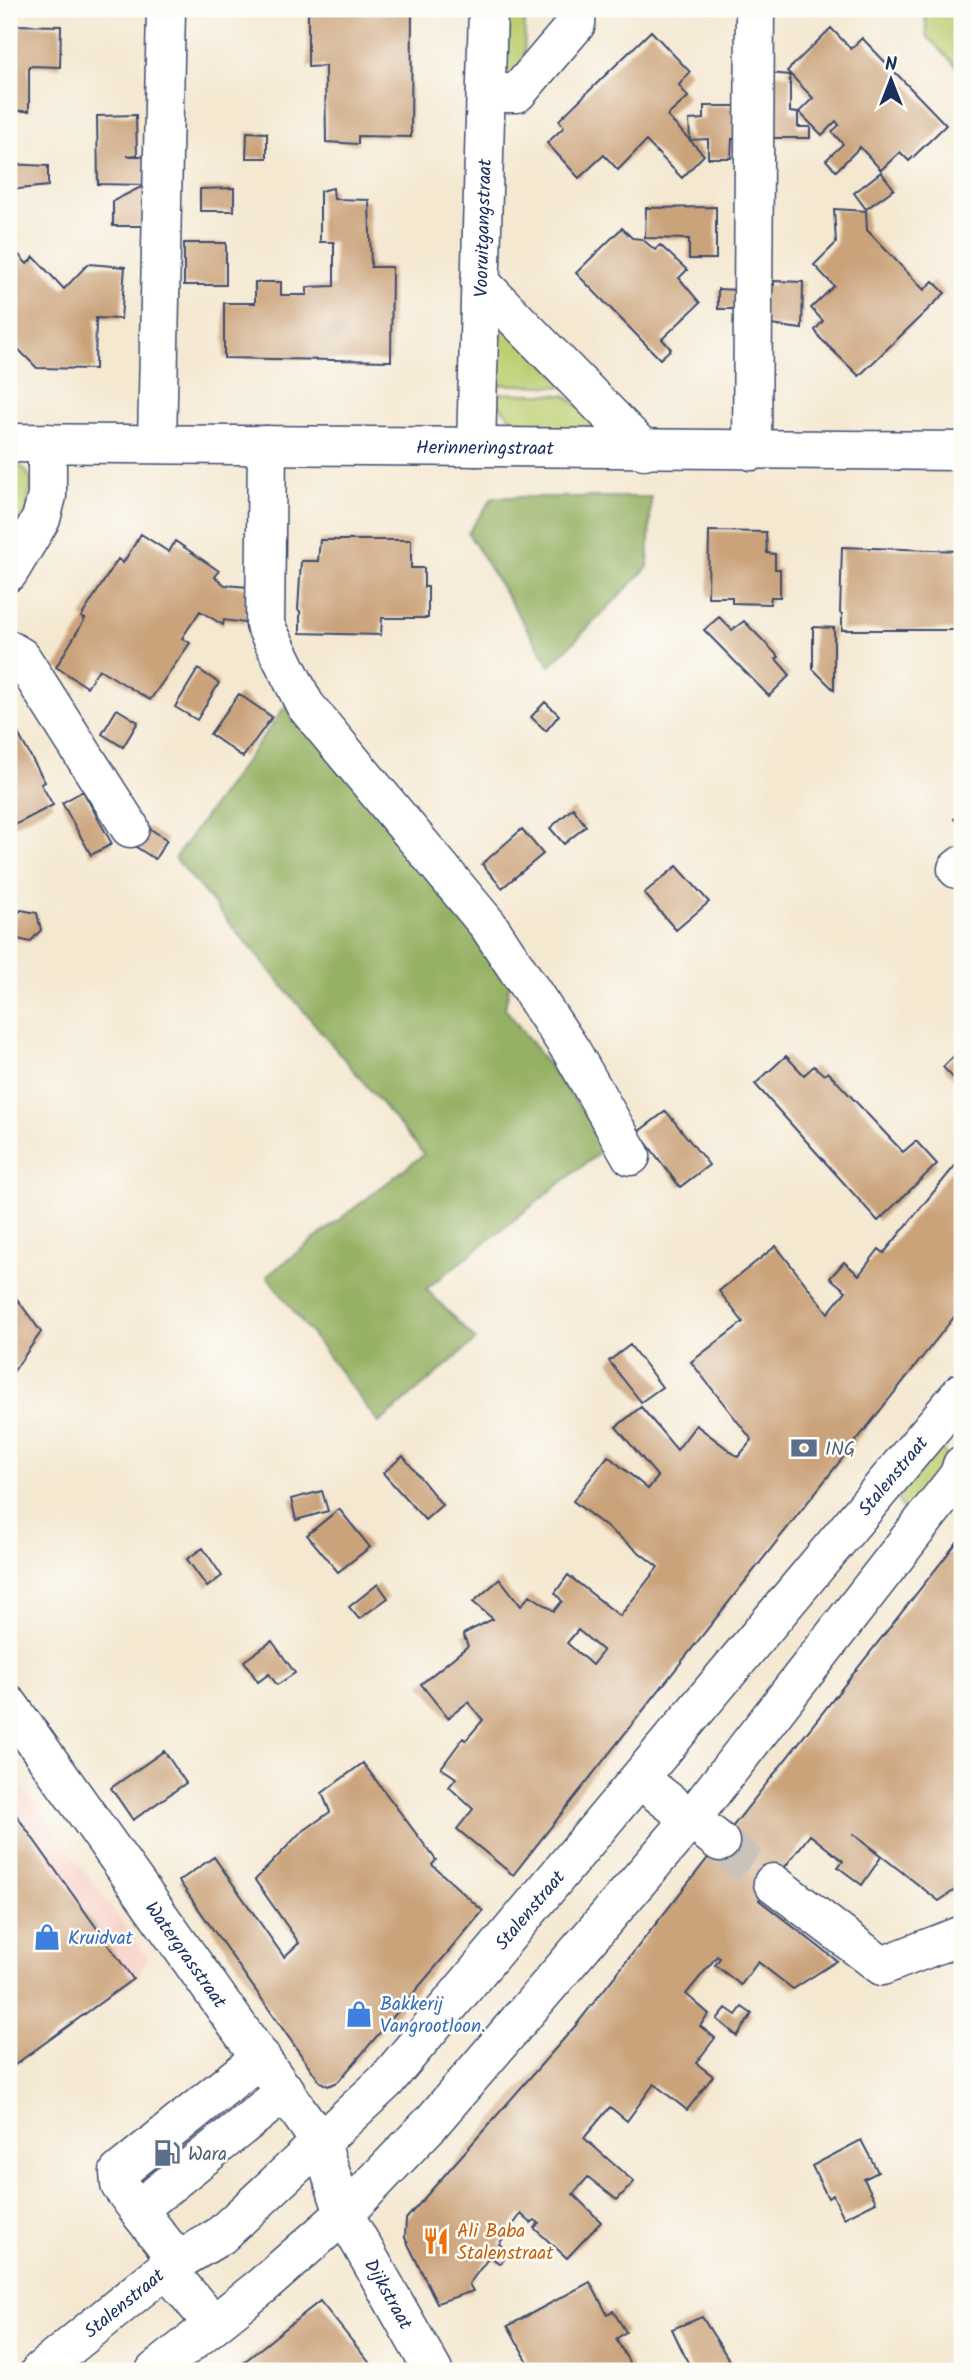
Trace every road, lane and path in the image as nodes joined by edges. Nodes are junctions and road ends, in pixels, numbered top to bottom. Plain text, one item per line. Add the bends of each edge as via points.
1 (166, 9) edge
2 (488, 9) edge
3 (577, 9) edge
4 (755, 9) edge
5 (486, 93) junction
6 (480, 282) junction
7 (9, 443) edge
8 (47, 443) junction
9 (158, 444) junction
10 (267, 445) junction
11 (476, 447) junction
12 (644, 450) junction
13 (752, 451) junction
14 (962, 451) edge
15 (9, 572) edge
16 (9, 650) edge
17 (130, 828) dead end
18 (631, 1156) dead end
19 (962, 1392) edge
20 (962, 1465) edge
21 (9, 1705) edge
22 (640, 1780) junction
23 (706, 1831) junction
24 (773, 1882) tunnel mouth
25 (962, 1935) edge
26 (261, 2057) junction
27 (286, 2091) junction
28 (321, 2143) junction
29 (344, 2214) junction
30 (142, 2216) junction
31 (172, 2264) junction
32 (213, 2324) junction
33 (40, 2371) edge
34 (155, 2371) edge
35 (433, 2371) edge

1 - 9 street
2 - 5 street, Vooruitgangstraat
3 - 5 street via 576,24 517,93
4 - 13 street
5 - 6 street, Vooruitgangstraat
6 - 11 street, Vooruitgangstraat
6 - 12 street
7 - 8 street, Herinneringstraat
8 - 9 street, Herinneringstraat
8 - 15 street via 47,496 41,519
9 - 10 street, Herinneringstraat
10 - 11 street, Herinneringstraat
10 - 18 street via 265,625 300,694 488,925 572,1052
11 - 12 street, Herinneringstraat
12 - 13 street, Herinneringstraat
13 - 14 street, Herinneringstraat
16 - 17 street via 21,657
19 - 22 street, Stalenstraat
20 - 23 street
21 - 26 street, Watergrasstraat
22 - 23 street
22 - 28 street, Stalenstraat via 407,2058
23 - 29 street
24 - 25 street via 882,1966
26 - 27 street, Watergrasstraat
26 - 30 street via 119,2172 120,2185
27 - 28 street, Watergrasstraat
27 - 30 street via 146,2202
28 - 29 street, Watergrasstraat
28 - 31 street, Stalenstraat via 220,2236
29 - 32 street
29 - 35 street, Dijkstraat
30 - 31 street
31 - 32 street
31 - 33 street, Stalenstraat
32 - 34 street

